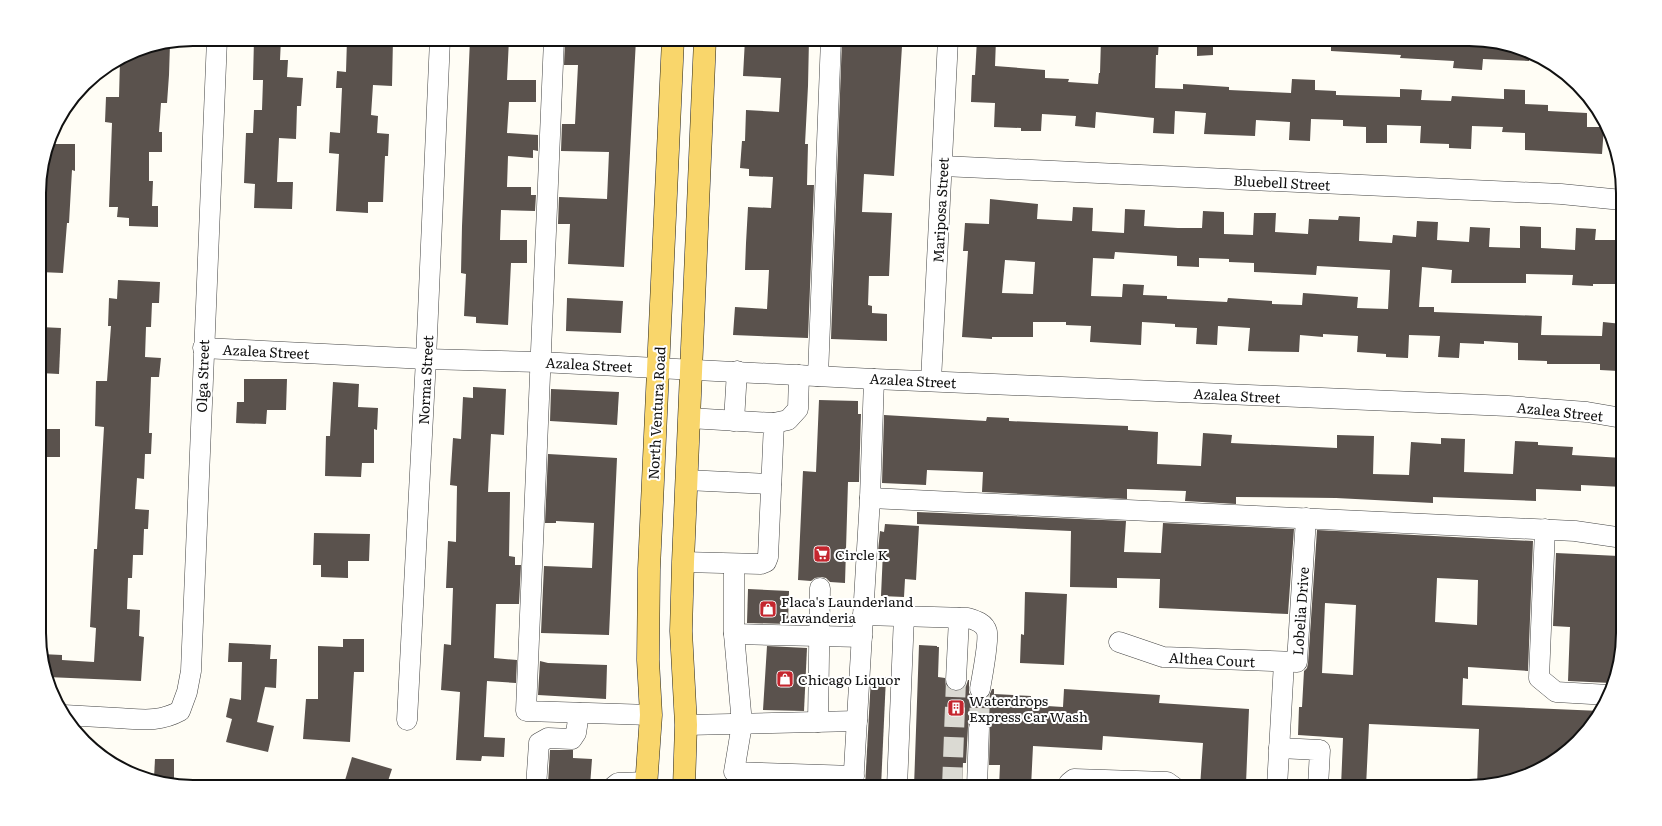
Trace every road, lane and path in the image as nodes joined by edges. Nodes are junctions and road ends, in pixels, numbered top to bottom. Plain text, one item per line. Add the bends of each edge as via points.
1 (217, 46) edge
2 (440, 46) edge
3 (554, 46) edge
4 (673, 46) edge
5 (705, 46) edge
6 (830, 46) edge
7 (948, 46) edge
8 (942, 166) junction
9 (1616, 199) edge
10 (203, 348) junction
11 (426, 359) junction
12 (540, 362) junction
13 (658, 368) junction
14 (692, 369) junction
15 (737, 371) junction
16 (809, 376) junction
17 (874, 379) junction
18 (931, 381) junction
19 (1616, 417) edge
20 (689, 418) junction
21 (734, 421) junction
22 (774, 423) junction
23 (686, 480) junction
24 (771, 484) junction
25 (870, 498) junction
26 (1306, 518) junction
27 (1545, 529) junction
28 (1616, 537) edge
29 (683, 562) junction
30 (734, 564) junction
31 (820, 588) dead end
32 (863, 615) junction
33 (904, 616) junction
34 (959, 618) junction
35 (734, 634) junction
36 (820, 636) junction
37 (862, 637) junction
38 (1119, 642) dead end
39 (1284, 662) junction
40 (956, 680) tunnel mouth
41 (980, 689) tunnel mouth
42 (1602, 695) edge
43 (579, 713) junction
44 (651, 715) junction
45 (71, 716) edge
46 (407, 720) dead end
47 (857, 721) junction
48 (818, 722) junction
49 (742, 724) junction
50 (686, 725) junction
51 (979, 728) tunnel mouth
52 (1279, 748) junction
53 (730, 779) edge
54 (536, 780) edge
55 (646, 780) edge
56 (684, 780) edge
57 (780, 780) edge
58 (854, 780) edge
59 (897, 780) edge
60 (977, 780) edge
61 (1073, 780) edge
62 (1084, 780) edge
63 (1277, 780) edge
64 (1318, 780) edge

1 - 10 street, Olga Street
2 - 11 street, Norma Street
3 - 12 street
4 - 13 main road, North Ventura Road
5 - 14 main road
6 - 16 street
7 - 8 street, Mariposa Street
8 - 9 street, Bluebell Street via 1561,194
8 - 18 street, Mariposa Street
10 - 11 street, Azalea Street
10 - 45 street, Olga Street via 191,671 187,692 180,711 156,720
11 - 12 street, Azalea Street
11 - 46 street, Norma Street
12 - 13 street, Azalea Street
12 - 43 street via 526,711
13 - 14 street, Azalea Street
13 - 44 main road, North Ventura Road via 649,569 648,660
14 - 15 street, Azalea Street
14 - 20 main road
15 - 16 street, Azalea Street
15 - 21 street
16 - 17 street, Azalea Street
16 - 22 street via 798,409 788,420
17 - 18 street, Azalea Street
17 - 25 street
18 - 19 street, Azalea Street via 1508,406 1588,412
20 - 21 street
20 - 23 main road
21 - 22 street
22 - 24 street
23 - 24 street
23 - 29 main road
24 - 30 street via 768,558 761,564
25 - 26 street
25 - 32 street
26 - 27 street
26 - 39 street, Lobelia Drive via 1297,662
27 - 28 street
27 - 42 street via 1539,678 1556,692
29 - 30 street
29 - 50 main road via 682,631
30 - 35 street
31 - 36 street
32 - 33 street
32 - 37 street
33 - 34 street
33 - 59 street
34 - 40 street
34 - 41 street via 980,622 987,632
35 - 36 street
35 - 49 street
36 - 37 street
36 - 48 street
37 - 47 street
38 - 39 street, Althea Court via 1163,657
39 - 52 street, Lobelia Drive
43 - 44 street
43 - 54 street via 576,733 572,739 548,738 539,743
44 - 55 main road, North Ventura Road
47 - 48 street
47 - 58 street
48 - 49 street
49 - 50 street
49 - 53 street
50 - 56 main road
51 - 60 street
52 - 63 street, Lobelia Drive
52 - 64 street via 1320,750
53 - 57 street
61 - 62 street

